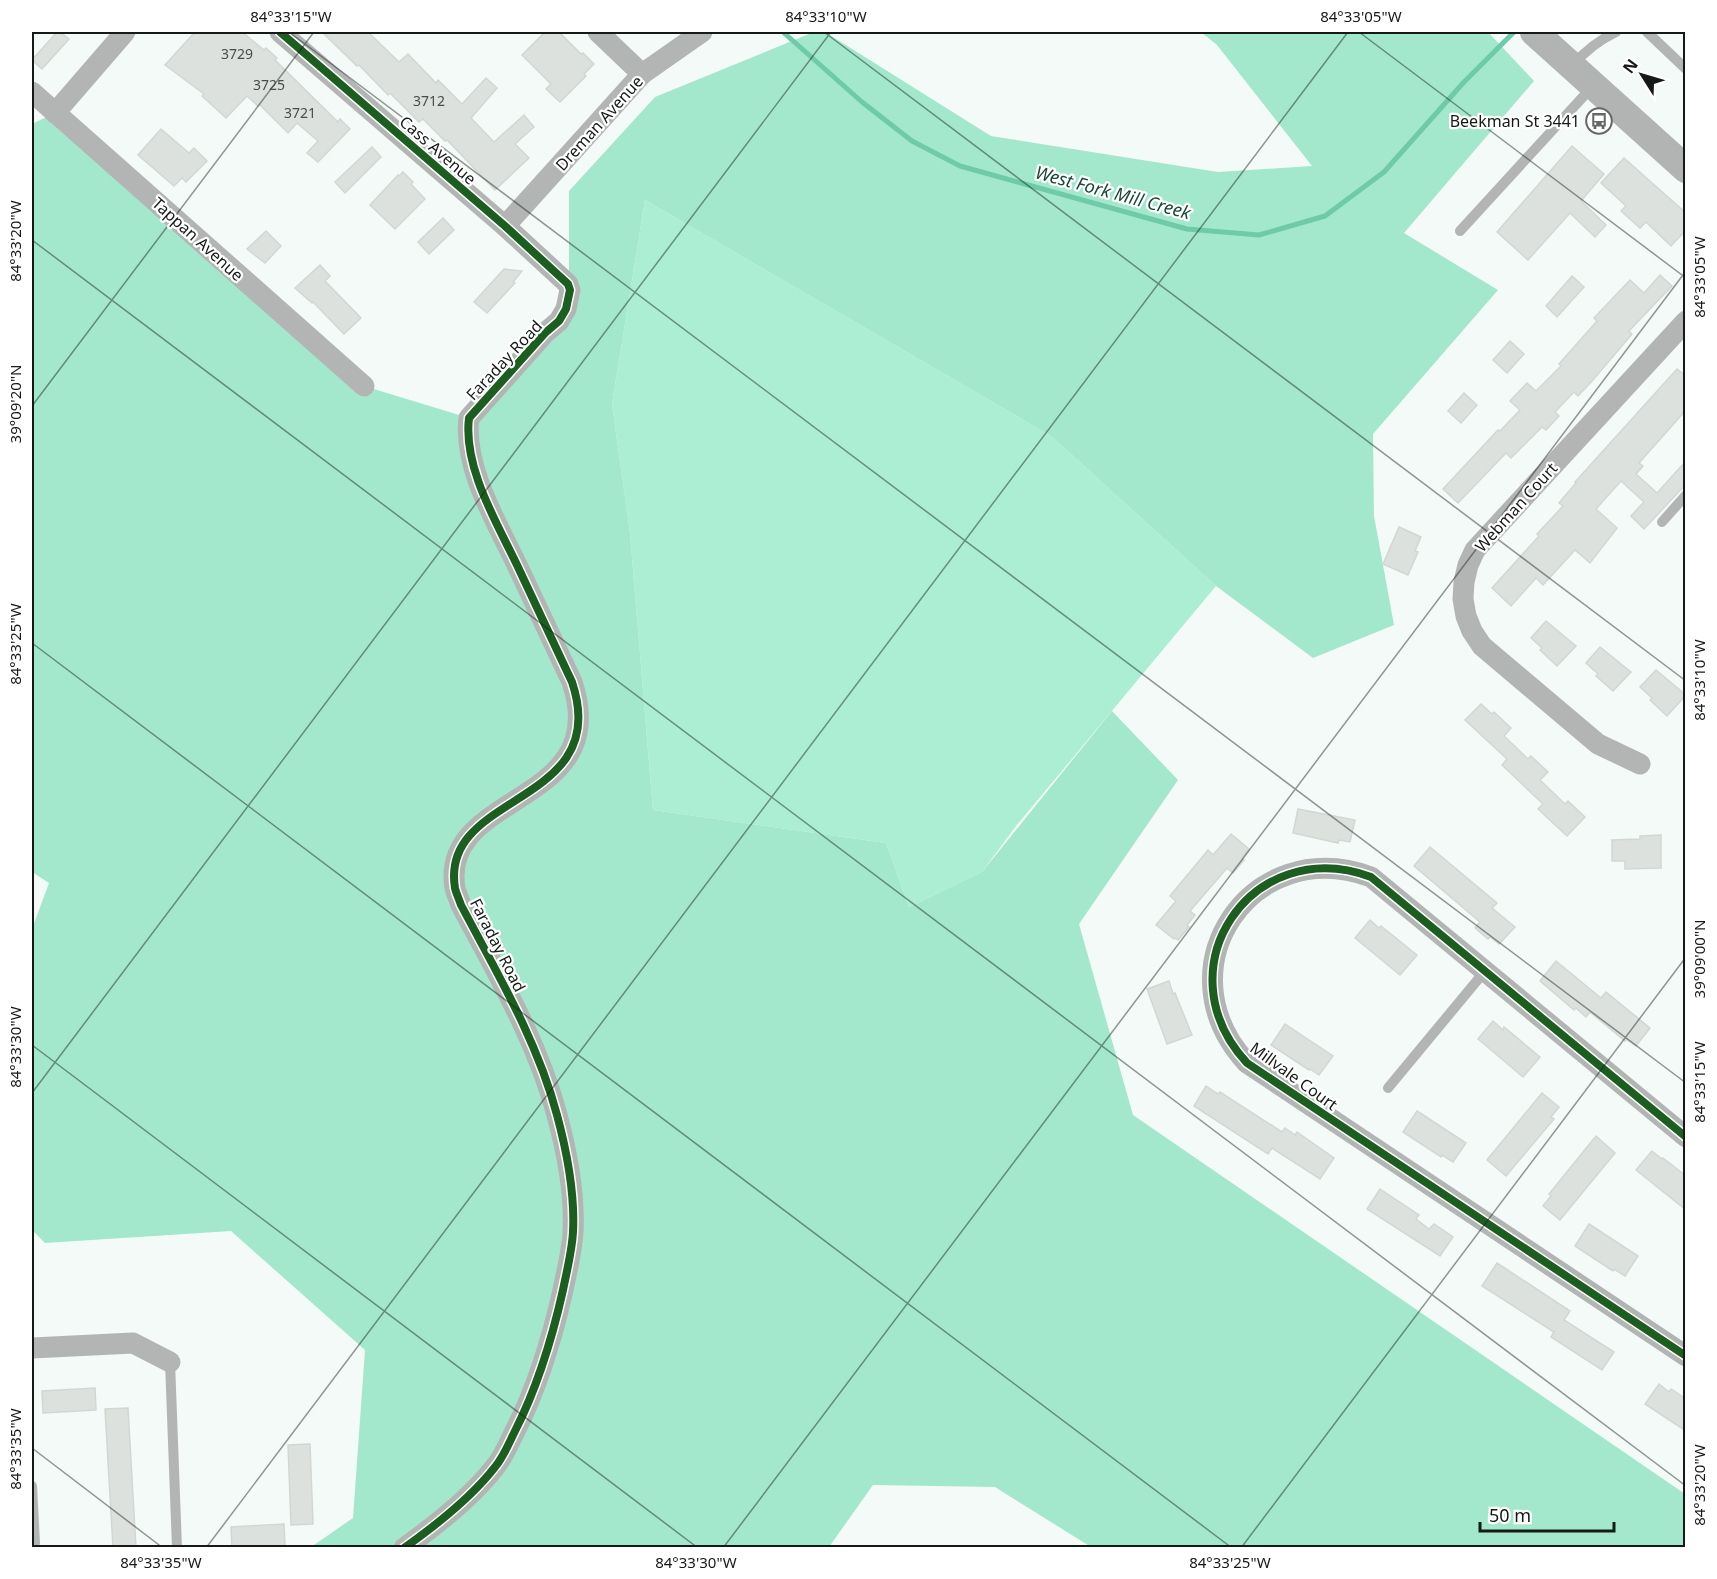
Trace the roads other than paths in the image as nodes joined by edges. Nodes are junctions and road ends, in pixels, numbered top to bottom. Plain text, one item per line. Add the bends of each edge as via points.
1 (125, 32) edge
2 (280, 32) edge
3 (598, 32) edge
4 (1616, 32) edge
5 (1647, 32) edge
6 (694, 37) edge
7 (1542, 39) edge
8 (1572, 66) junction
9 (1686, 69) edge
10 (642, 74) junction
11 (1594, 85) junction
12 (32, 92) edge
13 (55, 112) junction
14 (1686, 169) edge
15 (505, 226) junction
16 (1460, 231) dead end
17 (569, 295) joint
18 (1686, 321) edge
19 (364, 386) dead end
20 (1686, 495) edge
21 (1662, 522) dead end
22 (1640, 764) dead end
23 (1485, 971) junction
24 (1388, 1088) dead end
25 (1686, 1137) edge
26 (32, 1348) edge
27 (1686, 1356) edge
28 (170, 1362) joint
29 (32, 1486) edge
30 (35, 1543) dead end
31 (177, 1548) edge
32 (404, 1548) edge

1 - 13 street
2 - 15 street, Cass Avenue
3 - 10 street
4 - 8 lane via 1585,51
5 - 9 lane
6 - 10 street, Dreman Avenue
7 - 8 main road
8 - 11 main road
10 - 15 street, Dreman Avenue
11 - 14 main road
11 - 16 lane
12 - 13 street, Tappan Avenue
13 - 19 street, Tappan Avenue
15 - 17 street, Cass Avenue via 568,284
17 - 32 street, Faraday Road via 559,321 469,418 467,433 482,492 578,698 578,732 573,748 552,775 466,838 454,871 461,905 525,1027 557,1114 573,1198 570,1257 541,1370 496,1467
18 - 22 street, Webman Court via 1475,550 1464,582 1466,616 1488,652 1598,744
20 - 21 lane
23 - 24 lane
23 - 25 street, Millvale Court
23 - 27 street, Millvale Court via 1371,877 1331,867 1306,869 1268,884 1236,911 1217,948 1214,997 1227,1036 1247,1063
26 - 28 street via 133,1343
28 - 31 lane
29 - 30 lane

